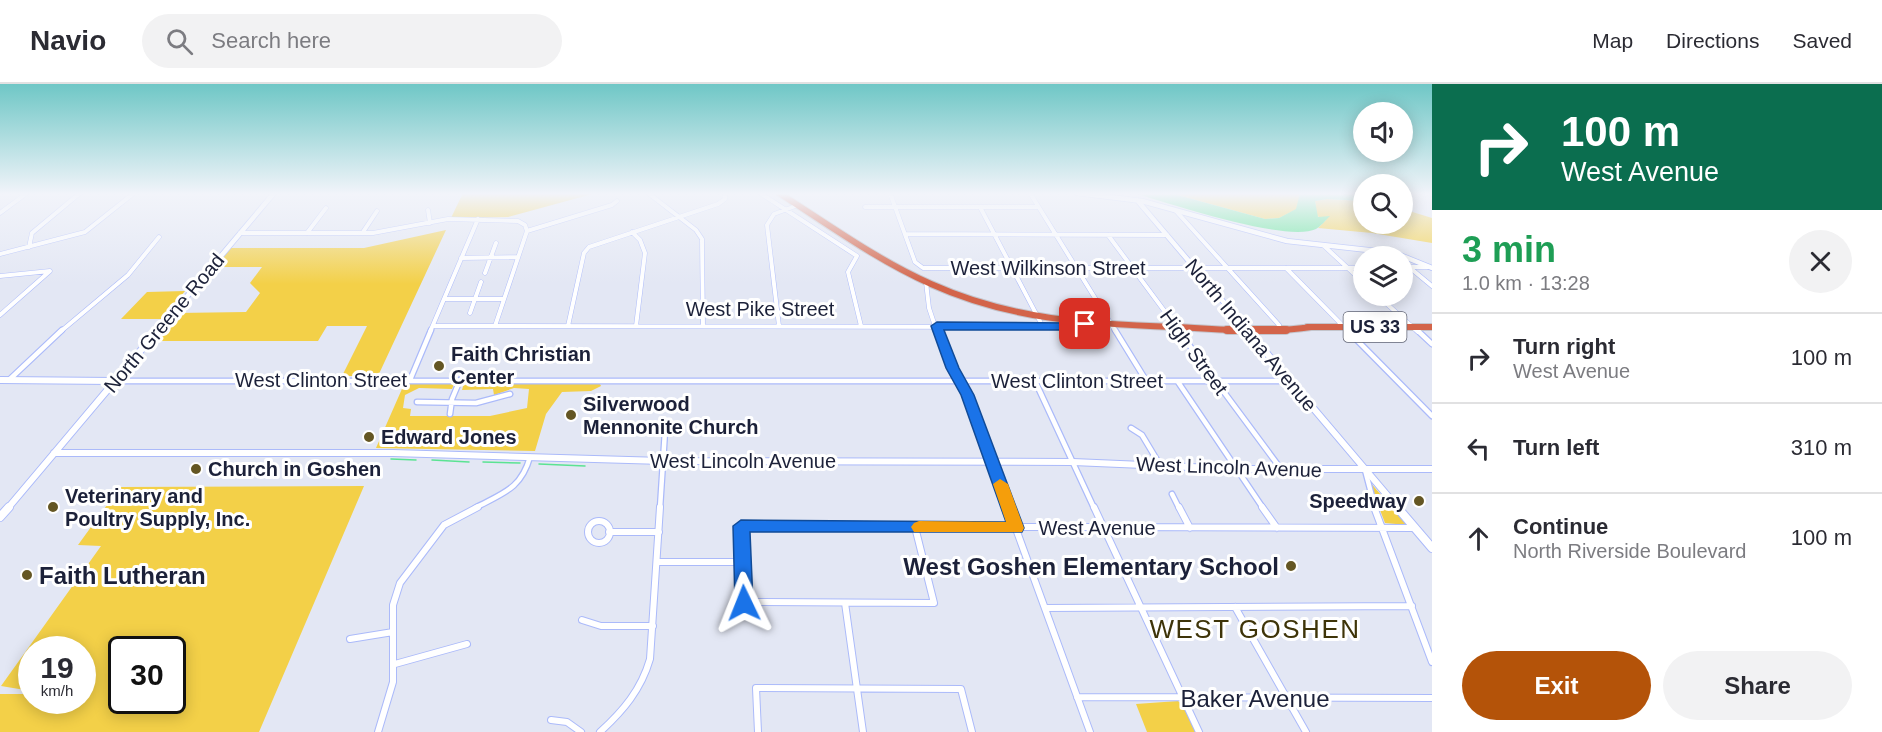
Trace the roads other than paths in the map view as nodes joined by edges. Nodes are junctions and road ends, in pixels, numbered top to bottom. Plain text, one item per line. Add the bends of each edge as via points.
1 (44, 223) edge
2 (96, 223) edge
3 (248, 223) edge
4 (314, 223) edge
5 (369, 223) edge
6 (429, 223) edge
7 (476, 223) edge
8 (521, 223) edge
9 (550, 223) edge
10 (659, 223) edge
11 (687, 223) edge
12 (768, 223) edge
13 (807, 223) edge
14 (827, 223) edge
15 (901, 223) edge
16 (988, 223) edge
17 (1048, 223) edge
18 (1157, 223) edge
19 (1187, 223) edge
20 (1221, 223) edge
21 (527, 231) junction
22 (363, 232) junction
23 (632, 232) junction
24 (240, 233) junction
25 (307, 233) junction
26 (905, 234) junction
27 (994, 235) junction
28 (1056, 235) junction
29 (1108, 235) junction
30 (1167, 235) junction
31 (159, 237) dead end
32 (496, 243) dead end
33 (1323, 245) junction
34 (29, 247) junction
35 (0, 254) edge
36 (490, 257) junction
37 (518, 257) junction
38 (461, 258) junction
39 (1413, 267) edge
40 (1011, 268) junction
41 (1076, 268) junction
42 (1132, 268) junction
43 (1194, 268) junction
44 (1227, 268) junction
45 (1286, 268) junction
46 (1347, 268) junction
47 (1353, 268) edge
48 (1432, 268) edge
49 (1413, 270) edge
50 (485, 273) dead end
51 (1353, 273) edge
52 (0, 276) edge
53 (481, 282) dead end
54 (926, 282) junction
55 (1432, 286) edge
56 (445, 298) junction
57 (475, 299) junction
58 (504, 299) junction
59 (1389, 306) edge
60 (470, 313) dead end
61 (0, 315) edge
62 (1037, 316) junction
63 (1085, 324) junction
64 (1279, 325) junction
65 (434, 326) junction
66 (495, 326) junction
67 (568, 326) junction
68 (636, 326) junction
69 (703, 326) junction
70 (779, 326) junction
71 (861, 326) junction
72 (937, 326) junction
73 (1043, 327) junction
74 (1113, 327) junction
75 (1311, 327) junction
76 (1344, 327) junction
77 (1413, 327) junction
78 (1432, 327) edge
79 (1175, 328) junction
80 (1245, 328) junction
81 (1432, 344) edge
82 (0, 380) edge
83 (9, 380) junction
84 (410, 380) junction
85 (460, 380) junction
86 (114, 381) junction
87 (960, 381) junction
88 (1035, 381) junction
89 (1147, 381) junction
90 (1290, 381) junction
91 (1178, 382) junction
92 (1214, 382) junction
93 (510, 394) dead end
94 (417, 402) dead end
95 (452, 404) junction
96 (450, 414) dead end
97 (1432, 416) edge
98 (1131, 428) dead end
99 (665, 431) dead end
100 (54, 453) junction
101 (530, 457) junction
102 (663, 461) junction
103 (992, 462) junction
104 (1073, 462) junction
105 (1160, 465) junction
106 (1238, 469) junction
107 (1432, 469) edge
108 (1281, 470) junction
109 (1365, 470) junction
110 (1172, 494) dead end
111 (0, 518) edge
112 (915, 527) junction
113 (1016, 528) junction
114 (1104, 528) junction
115 (1190, 528) junction
116 (1277, 528) junction
117 (1383, 528) junction
118 (1415, 528) junction
119 (609, 532) junction
120 (659, 532) junction
121 (1432, 548) edge
122 (657, 562) junction
123 (742, 562) junction
124 (845, 603) junction
125 (1412, 606) junction
126 (1235, 607) junction
127 (1046, 608) junction
128 (1141, 608) junction
129 (582, 620) dead end
130 (653, 626) junction
131 (393, 632) junction
132 (350, 639) dead end
133 (467, 644) dead end
134 (1432, 662) edge
135 (395, 664) junction
136 (857, 689) junction
137 (1077, 697) junction
138 (1184, 698) junction
139 (1287, 698) junction
140 (1432, 698) edge
141 (551, 720) dead end
142 (378, 732) edge
143 (581, 732) edge
144 (600, 732) edge
145 (758, 732) edge
146 (863, 732) edge
147 (972, 732) edge
148 (1090, 732) edge
149 (1199, 732) edge
150 (1306, 732) edge

1 - 34 street via 32,233
2 - 34 street via 88,230
3 - 24 street, North Greene Road
4 - 25 street
5 - 22 street
6 - 22 street
7 - 38 street
8 - 21 street
9 - 21 street
10 - 23 street
11 - 69 street via 700,234 703,244
12 - 70 street
13 - 71 street via 857,256 848,272
14 - 54 highway
15 - 26 street
16 - 27 street
17 - 28 street
18 - 30 street, North Indiana Avenue
19 - 44 street
20 - 33 street via 1287,241
21 - 37 street
22 - 25 street
23 - 67 street via 586,250
23 - 68 street via 645,253
24 - 25 street
24 - 86 street, North Greene Road
26 - 27 street
26 - 40 street, West Wilkinson Street via 915,262 923,268
27 - 28 street
27 - 40 street
28 - 29 street
28 - 41 street
29 - 30 street
29 - 42 street, High Street
30 - 43 street, North Indiana Avenue
31 - 83 street via 128,275
32 - 36 street
33 - 46 street
33 - 48 street via 1389,251
34 - 35 street
36 - 37 street
36 - 38 street
36 - 50 street
37 - 58 street
38 - 56 street
39 - 48 street
40 - 41 street, West Wilkinson Street
40 - 62 street
41 - 42 street, West Wilkinson Street
41 - 74 street
42 - 43 street, West Wilkinson Street
42 - 79 street, High Street
43 - 44 street, West Wilkinson Street
43 - 80 street, North Indiana Avenue
44 - 45 street, West Wilkinson Street
44 - 64 street
45 - 46 street, West Wilkinson Street
45 - 76 street
46 - 47 street, West Wilkinson Street
46 - 51 street
49 - 55 street
52 - 61 street via 50,271
53 - 57 street
54 - 62 highway via 978,302
54 - 72 street via 926,295
56 - 57 street
56 - 65 street
57 - 58 street
57 - 60 street
58 - 66 street
59 - 77 street
62 - 63 highway
62 - 73 street
63 - 73 street, West Pike Street
63 - 74 highway
64 - 75 highway, US 33
64 - 80 highway, US 33
65 - 66 street, West Pike Street
65 - 84 street
66 - 67 street, West Pike Street
67 - 68 street, West Pike Street
68 - 69 street, West Pike Street
69 - 70 street, West Pike Street
70 - 71 street, West Pike Street
71 - 72 street, West Pike Street
72 - 73 street, West Pike Street
72 - 87 street
74 - 79 highway
74 - 89 street
75 - 76 highway, US 33
75 - 80 highway
76 - 77 highway, US 33
76 - 97 street
77 - 78 highway, US 33
77 - 81 street
79 - 80 highway
79 - 92 street, High Street
80 - 90 street, North Indiana Avenue
82 - 83 street, West Clinton Street
83 - 86 street, West Clinton Street
84 - 85 street, West Clinton Street
84 - 86 street, West Clinton Street
85 - 87 street, West Clinton Street
85 - 95 street
86 - 100 street, North Greene Road
87 - 88 street, West Clinton Street
87 - 103 street
88 - 89 street, West Clinton Street
88 - 104 street
89 - 91 street, West Clinton Street
90 - 92 street, West Clinton Street
90 - 109 street, North Indiana Avenue
91 - 92 street, West Clinton Street
91 - 106 street
92 - 108 street, High Street
93 - 95 street via 493,401
94 - 95 street
95 - 96 street
98 - 105 street via 1142,435
99 - 102 street
100 - 101 street, West Lincoln Avenue
100 - 111 street, North Greene Road
101 - 102 street, West Lincoln Avenue
101 - 131 street via 523,478 513,489 457,516 435,533 396,592
102 - 103 street, West Lincoln Avenue
102 - 120 street
103 - 104 street, West Lincoln Avenue
103 - 113 street
104 - 105 street, West Lincoln Avenue
104 - 114 street
105 - 106 street, West Lincoln Avenue
106 - 108 street, West Lincoln Avenue
106 - 116 street
107 - 109 street, West Lincoln Avenue
108 - 109 street, West Lincoln Avenue
109 - 117 street
109 - 118 street, North Indiana Avenue
110 - 115 street
112 - 113 street, West Avenue
112 - 123 street, West Avenue via 741,526
112 - 124 street via 934,603
113 - 114 street, West Avenue
113 - 127 street
114 - 115 street, West Avenue
114 - 128 street
115 - 116 street, West Avenue
116 - 117 street, West Avenue
117 - 118 street, West Avenue
117 - 125 street
118 - 121 street, North Indiana Avenue
119 - 119 street via 606,521 595,521 589,540 604,543
119 - 120 street
120 - 122 street
122 - 123 street
122 - 130 street
123 - 124 street, West Avenue via 744,603
124 - 136 street
125 - 126 street
125 - 134 street
126 - 128 street
126 - 139 street
127 - 128 street
127 - 137 street
128 - 138 street
129 - 130 street via 601,626
130 - 144 street via 643,683 625,710
131 - 132 street
131 - 135 street
133 - 135 street
135 - 142 street
136 - 145 street via 756,688
136 - 146 street
136 - 147 street via 962,689
137 - 138 street, Baker Avenue
137 - 148 street
138 - 139 street, Baker Avenue
138 - 149 street
139 - 140 street, Baker Avenue
139 - 150 street
141 - 143 street via 567,722

